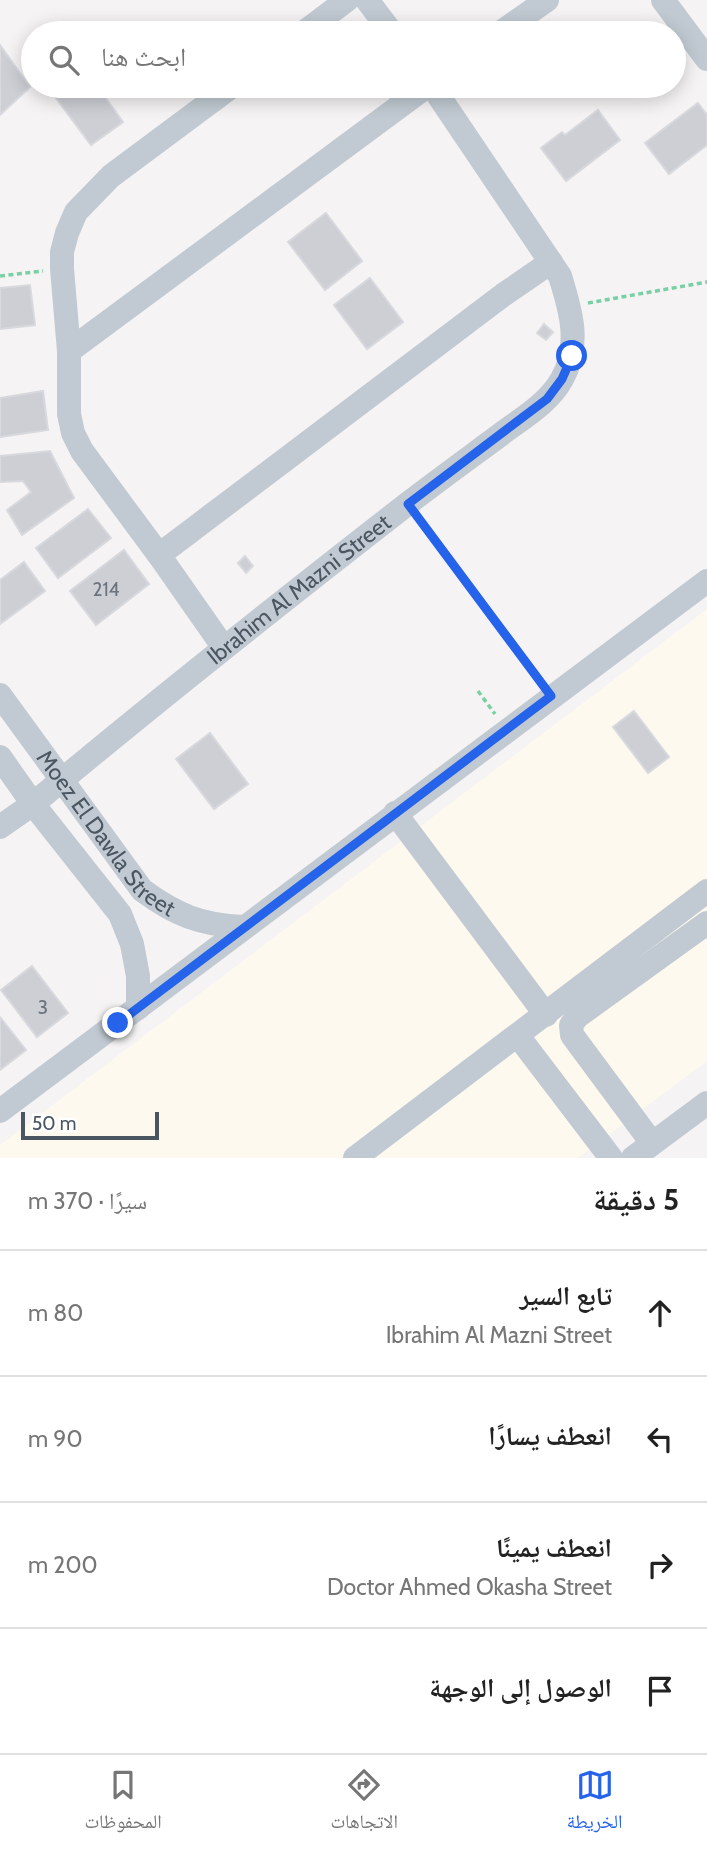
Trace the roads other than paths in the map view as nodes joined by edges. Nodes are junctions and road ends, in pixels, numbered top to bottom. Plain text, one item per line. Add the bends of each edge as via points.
1 (347, 0) edge
2 (367, 0) edge
3 (546, 0) edge
4 (663, 0) edge
5 (319, 21) edge
6 (383, 21) edge
7 (517, 21) edge
8 (679, 21) edge
9 (686, 31) edge
10 (707, 59) edge
11 (216, 98) edge
12 (414, 98) edge
13 (438, 98) edge
14 (551, 262) junction
15 (69, 351) junction
16 (159, 555) junction
17 (707, 581) edge
18 (224, 648) junction
19 (0, 695) edge
20 (0, 757) edge
21 (62, 780) junction
22 (33, 804) junction
23 (395, 813) junction
24 (0, 827) edge
25 (707, 891) edge
26 (707, 923) edge
27 (243, 927) junction
28 (138, 1008) junction
29 (546, 1015) junction
30 (518, 1036) junction
31 (707, 1103) edge
32 (0, 1111) edge
33 (643, 1151) edge
34 (355, 1158) edge
35 (611, 1158) edge

1 - 5 street
2 - 6 street
3 - 7 street
4 - 8 street
9 - 10 street
11 - 15 street via 111,176 76,212 62,253
12 - 15 street
13 - 14 street, Ibrahim Al Mazni Street
14 - 16 street
14 - 18 street, Ibrahim Al Mazni Street via 560,276 574,331 572,356 547,399
15 - 16 street via 73,433
16 - 18 street
17 - 23 street
18 - 21 street, Ibrahim Al Mazni Street
19 - 21 street, Moez El Dawla Street
20 - 22 street, Moez El Dawla Street
21 - 22 street, Ibrahim Al Mazni Street
21 - 27 street, Moez El Dawla Street via 142,890 189,919
22 - 24 street, Ibrahim Al Mazni Street
22 - 28 street, Moez El Dawla Street via 120,914 132,944
23 - 27 street
23 - 29 street
25 - 29 street
26 - 33 street via 571,1025 572,1035
27 - 28 street
28 - 32 street
29 - 30 street
30 - 34 street
30 - 35 street
31 - 33 street

